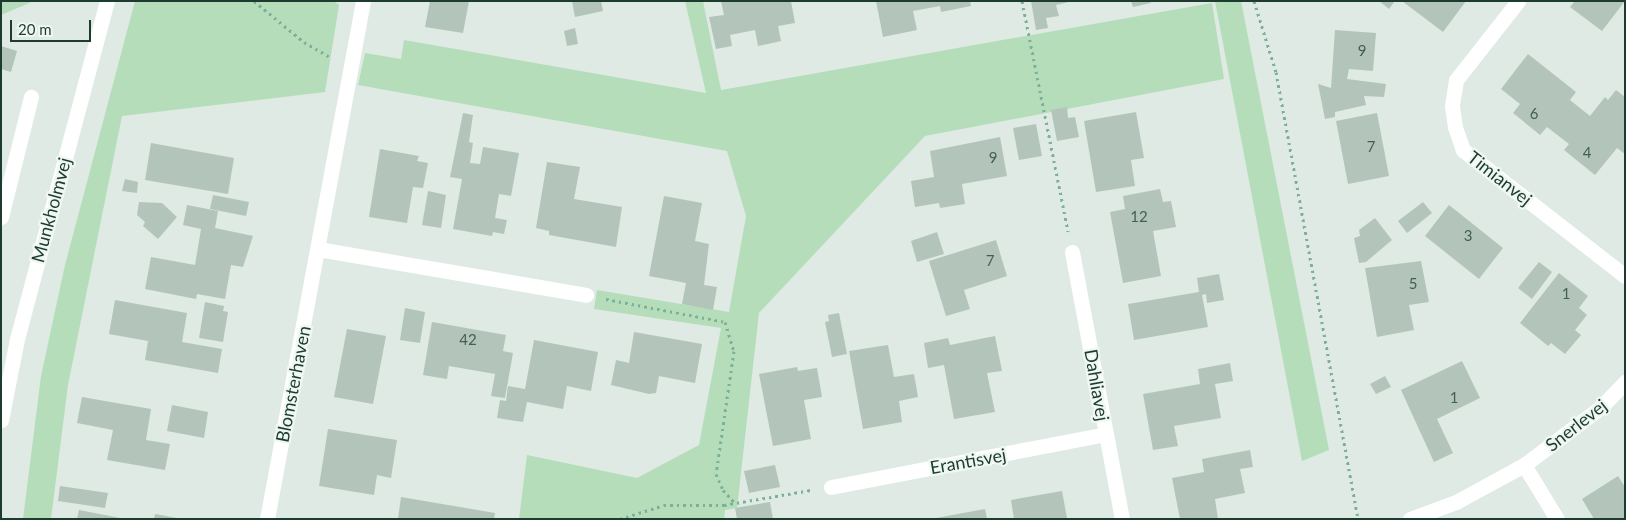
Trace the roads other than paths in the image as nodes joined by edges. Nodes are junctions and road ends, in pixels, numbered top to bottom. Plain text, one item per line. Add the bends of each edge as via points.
1 (107, 1) edge
2 (363, 1) edge
3 (1518, 1) edge
4 (31, 97) dead end
5 (1, 217) edge
6 (318, 249) junction
7 (1072, 252) road end
8 (1625, 276) edge
9 (586, 295) road end
10 (1625, 382) edge
11 (1, 420) edge
12 (1105, 434) junction
13 (1524, 465) junction
14 (831, 487) road end
15 (267, 519) edge
16 (1122, 519) edge
17 (1410, 519) edge
18 (1557, 519) edge

1 - 11 street, Munkholmvej via 17,339
2 - 6 street, Blomsterhaven
3 - 8 street, Timianvej via 1456,80 1452,106 1463,150
4 - 5 street
6 - 9 street
6 - 15 street, Blomsterhaven
7 - 12 street, Dahliavej
10 - 13 street, Snerlevej via 1601,407
12 - 14 street, Erantisvej
12 - 16 street, Dahliavej
13 - 17 street, Snerlevej via 1486,488
13 - 18 street

